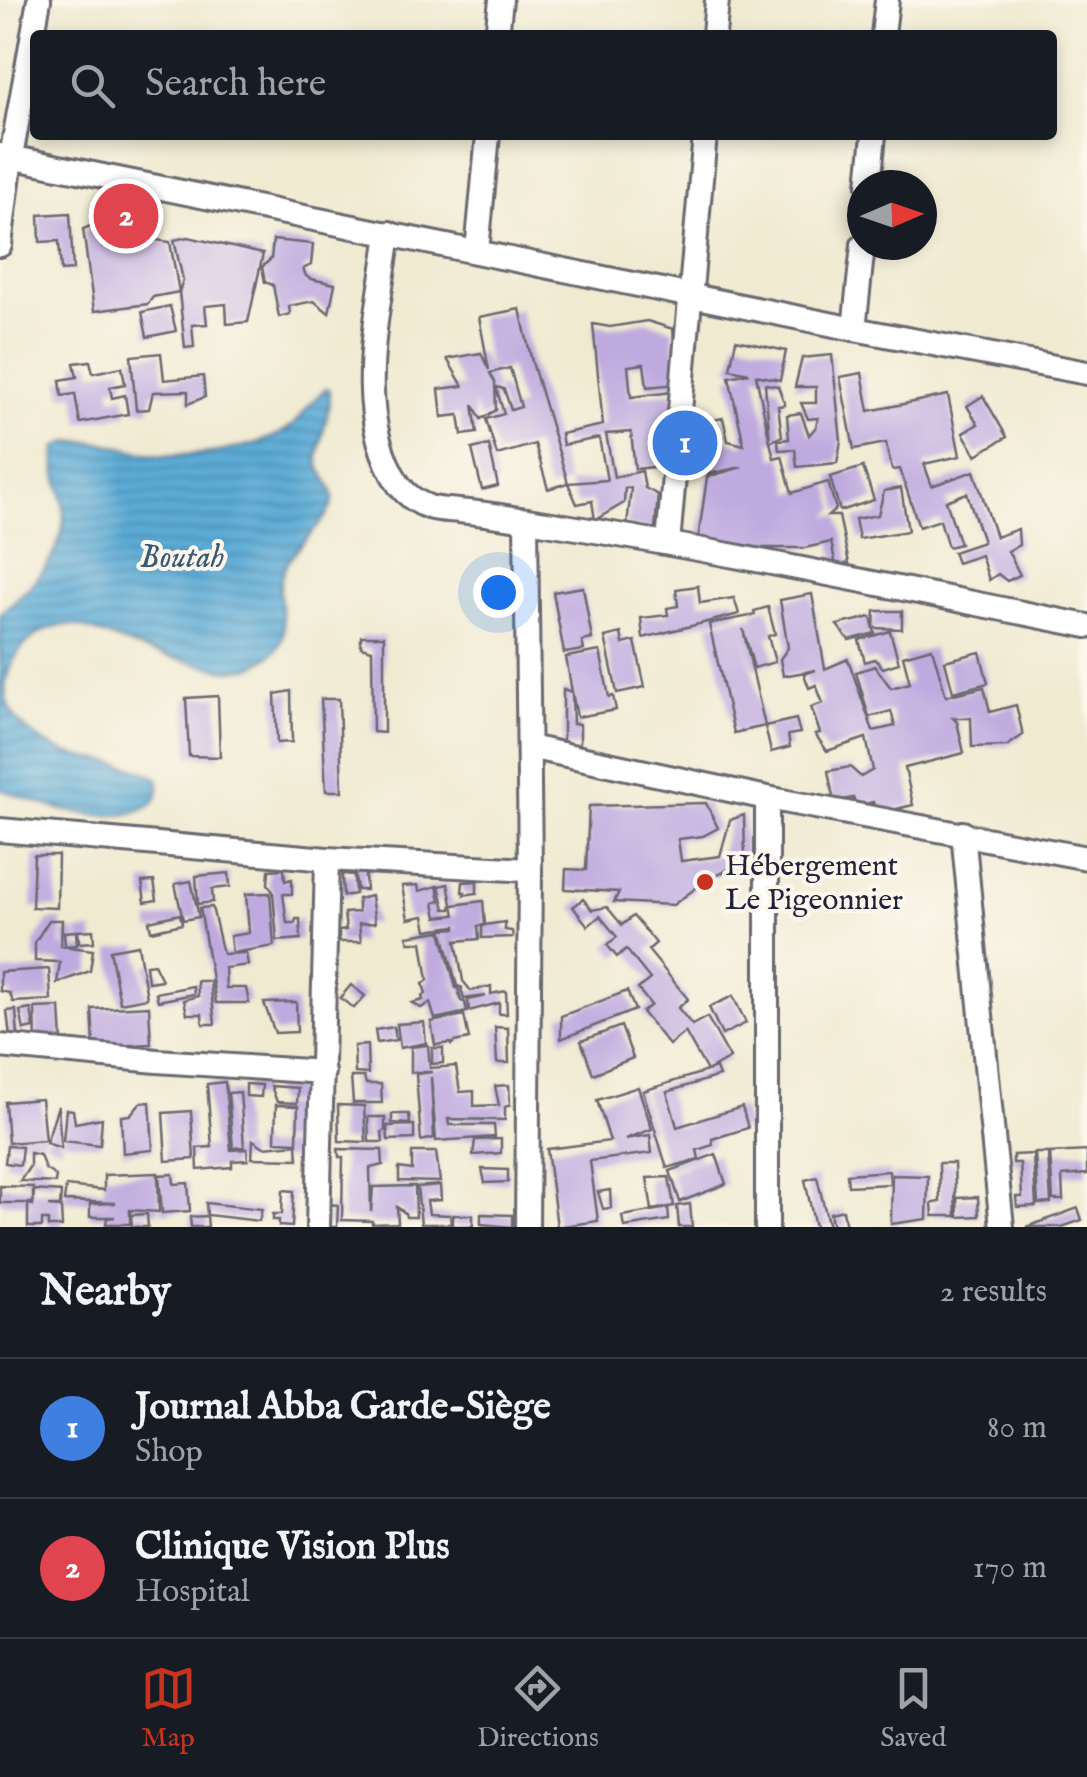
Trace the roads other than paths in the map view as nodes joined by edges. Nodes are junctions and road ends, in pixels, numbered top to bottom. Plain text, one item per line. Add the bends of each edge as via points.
1 (40, 0) edge
2 (501, 0) edge
3 (717, 0) edge
4 (887, 0) edge
5 (33, 30) edge
6 (498, 30) edge
7 (714, 30) edge
8 (884, 30) edge
9 (30, 45) edge
10 (488, 140) edge
11 (705, 140) edge
12 (874, 140) edge
13 (5, 156) edge
14 (870, 170) edge
15 (389, 233) junction
16 (0, 245) edge
17 (477, 251) junction
18 (861, 260) edge
19 (691, 296) junction
20 (854, 329) junction
21 (1087, 372) edge
22 (526, 520) junction
23 (668, 543) junction
24 (1087, 626) edge
25 (529, 747) junction
26 (767, 798) junction
27 (0, 830) edge
28 (963, 833) junction
29 (327, 858) junction
30 (1087, 858) edge
31 (530, 870) junction
32 (0, 1046) edge
33 (322, 1072) junction
34 (318, 1227) edge
35 (527, 1227) edge
36 (767, 1227) edge
37 (1002, 1227) edge

1 - 5 street
2 - 6 street
3 - 7 street
4 - 8 street
9 - 13 street
10 - 17 street
11 - 19 street
12 - 14 street
13 - 15 street
13 - 16 street
15 - 17 street
15 - 22 street via 372,354 376,429 387,459 412,499 432,508
17 - 19 street
18 - 20 street
19 - 20 street
19 - 23 street
20 - 21 street
22 - 23 street
22 - 25 street
23 - 24 street
25 - 26 street
25 - 31 street
26 - 28 street
26 - 36 street
27 - 29 street
28 - 30 street
28 - 37 street
29 - 31 street
29 - 33 street
31 - 35 street
32 - 33 street
33 - 34 street

